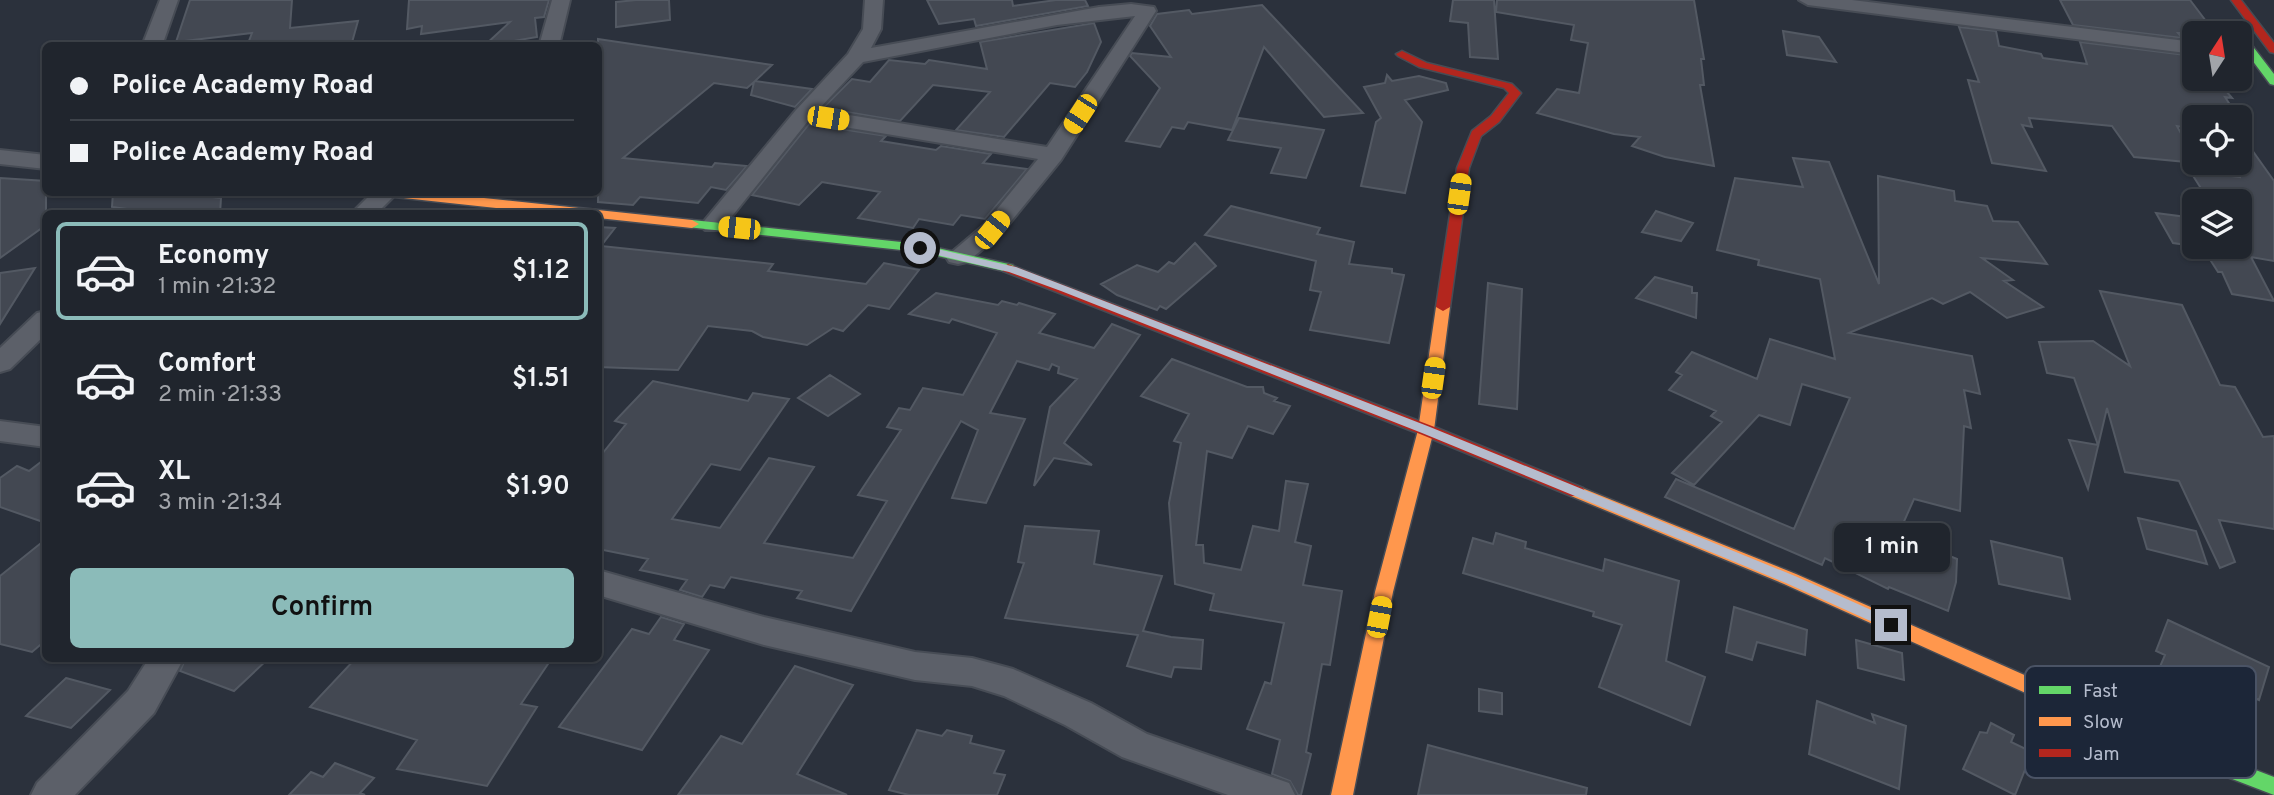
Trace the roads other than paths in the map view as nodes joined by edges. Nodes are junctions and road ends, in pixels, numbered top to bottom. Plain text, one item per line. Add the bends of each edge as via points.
1 (169, 0) edge
2 (561, 0) edge
3 (874, 0) edge
4 (1808, 0) edge
5 (2236, 0) edge
6 (153, 42) edge
7 (550, 42) edge
8 (2182, 47) edge
9 (2274, 50) edge
10 (1402, 54) dead end
11 (856, 57) junction
12 (2252, 60) edge
13 (2274, 82) edge
14 (803, 114) junction
15 (1053, 155) junction
16 (0, 157) edge
17 (42, 162) edge
18 (382, 196) edge
19 (458, 196) edge
20 (483, 197) edge
21 (366, 210) edge
22 (564, 210) edge
23 (602, 214) edge
24 (713, 225) junction
25 (958, 257) junction
26 (42, 321) edge
27 (42, 322) edge
28 (0, 349) edge
29 (0, 363) edge
30 (1426, 430) junction
31 (0, 431) edge
32 (42, 436) edge
33 (602, 583) edge
34 (165, 662) edge
35 (2025, 685) edge
36 (2251, 778) edge
37 (2274, 787) edge
38 (50, 795) edge
39 (1276, 795) edge
40 (1342, 795) edge

1 - 6 street
2 - 7 street
3 - 11 street via 872,29
4 - 8 street
5 - 9 main road
10 - 30 main road via 1423,65 1508,86 1515,93 1476,134 1463,168
11 - 14 street
11 - 15 street via 1076,17 1147,11
12 - 13 main road
14 - 15 street
14 - 24 street
15 - 25 street via 992,230
16 - 17 street
18 - 21 street
19 - 20 main road
20 - 22 main road
23 - 24 main road
24 - 25 main road via 920,248
25 - 30 main road via 1013,269
26 - 28 street
27 - 29 street
30 - 35 main road via 1790,579
30 - 40 main road via 1384,592
31 - 32 street
33 - 39 street via 764,631 915,666 972,671 1013,684 1135,746
34 - 38 street via 141,702
36 - 37 main road

